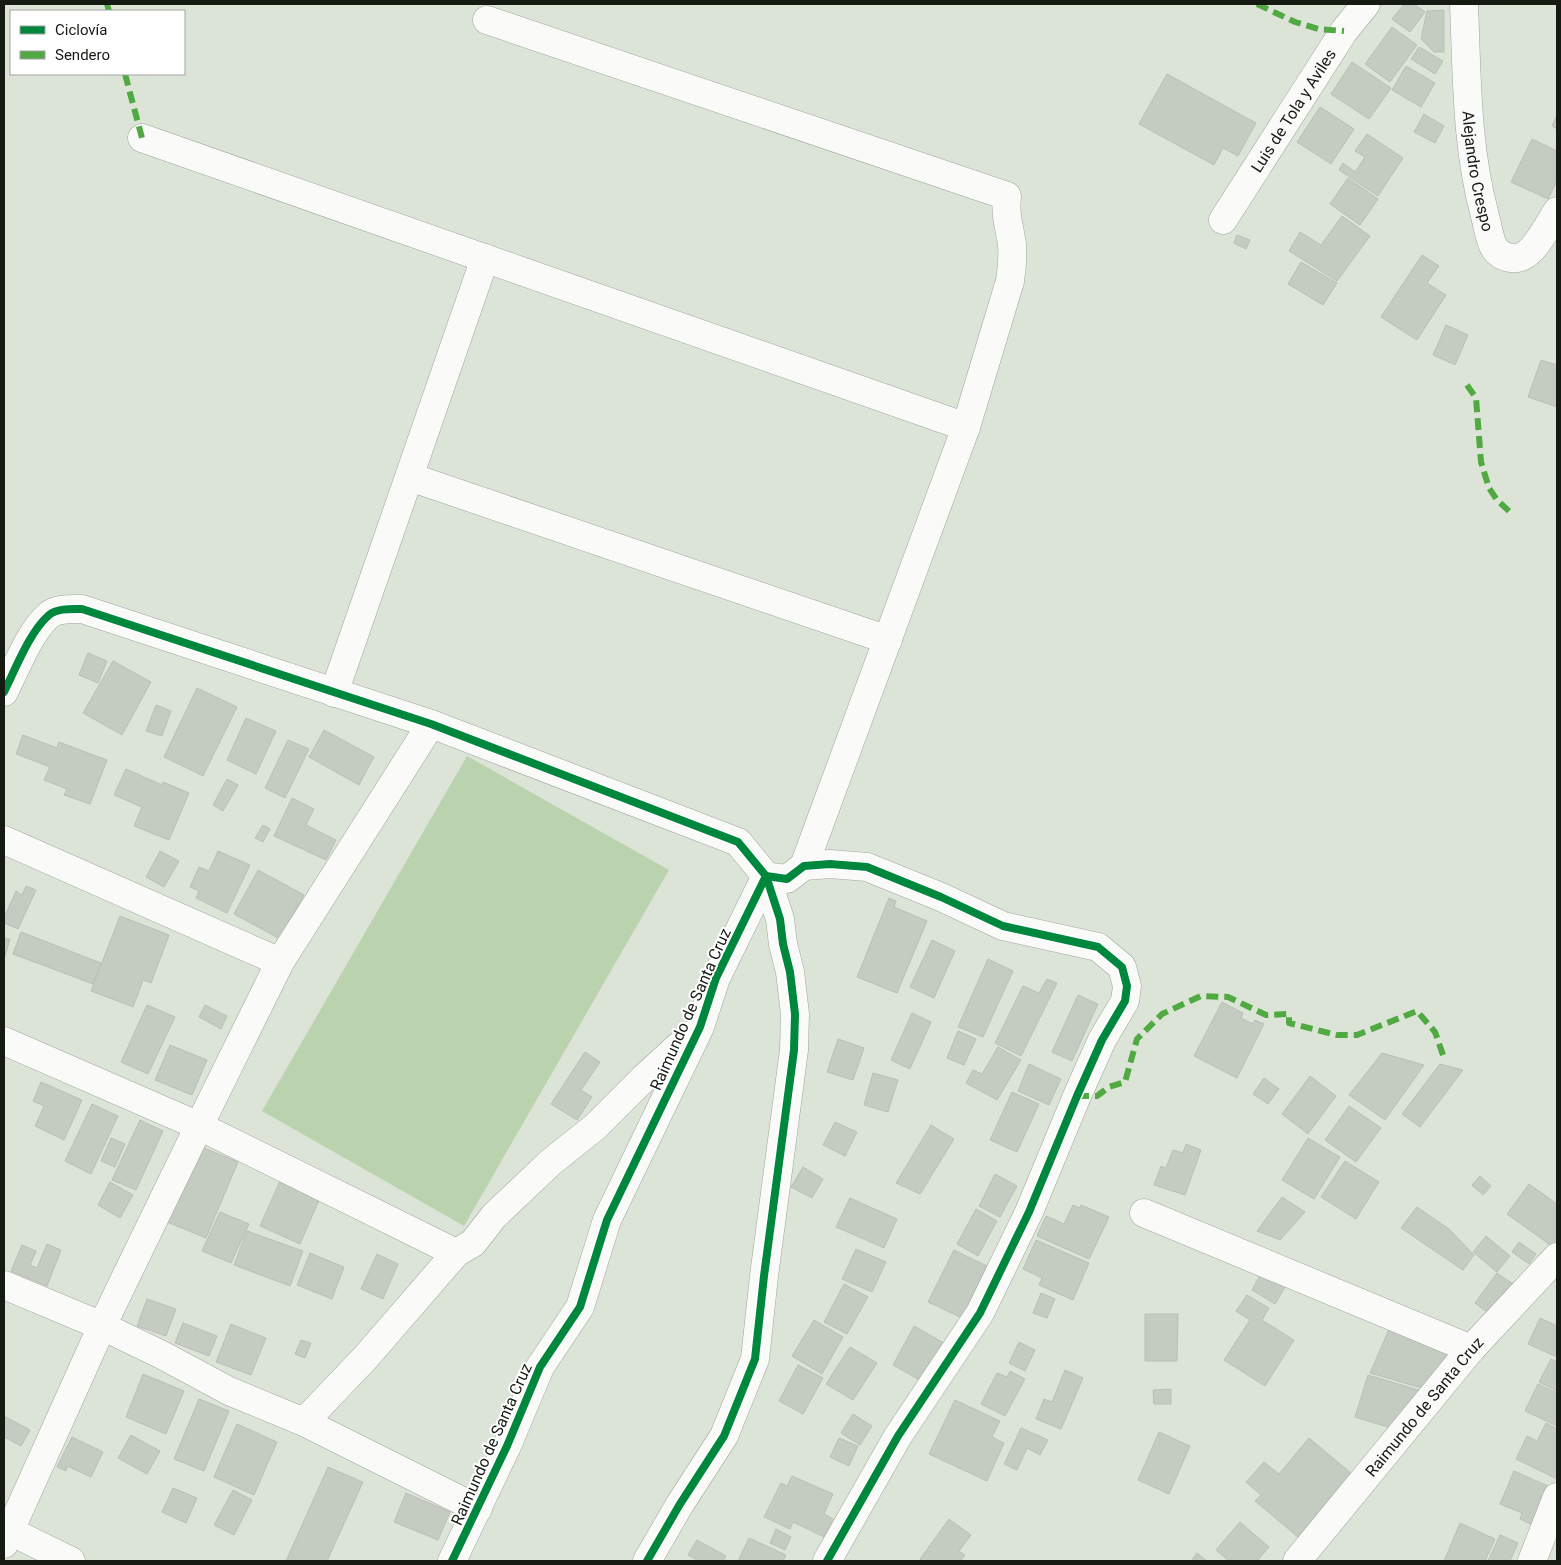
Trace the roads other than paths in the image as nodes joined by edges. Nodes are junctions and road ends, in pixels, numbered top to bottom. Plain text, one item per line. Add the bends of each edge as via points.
1 (1366, 4) edge
2 (1464, 4) edge
3 (487, 20) dead end
4 (142, 138) dead end
5 (1557, 211) edge
6 (1223, 220) dead end
7 (485, 258) junction
8 (966, 427) junction
9 (410, 477) junction
10 (888, 640) junction
11 (4, 692) edge
12 (334, 693) junction
13 (431, 724) junction
14 (4, 840) edge
15 (804, 866) junction
16 (766, 876) junction
17 (280, 962) junction
18 (700, 1027) junction
19 (4, 1041) edge
20 (199, 1126) junction
21 (1144, 1213) dead end
22 (456, 1253) junction
23 (1557, 1257) edge
24 (4, 1285) edge
25 (102, 1326) junction
26 (1471, 1348) junction
27 (304, 1422) junction
28 (1557, 1497) edge
29 (478, 1509) junction
30 (6, 1534) edge
31 (71, 1561) edge
32 (452, 1561) edge
33 (647, 1561) edge
34 (827, 1561) edge
35 (1297, 1561) edge
36 (1532, 1561) edge

1 - 6 street, Luis de Tola y Aviles via 1344,31
2 - 5 street, Alejandro Crespo via 1469,131 1480,197 1496,249 1510,258 1522,257 1531,250
3 - 8 street via 1007,196 1005,211 1013,262 1010,281
4 - 7 street
7 - 8 street
7 - 9 street
8 - 10 street
9 - 10 street
9 - 12 street
10 - 15 street
11 - 12 street via 35,631 50,614 82,609
12 - 13 street
13 - 16 street via 738,842
13 - 17 street
14 - 17 street
15 - 16 street via 787,879
15 - 34 street via 867,867 1003,926 1098,947 1122,967 1128,986 1125,1000 1102,1040 1029,1212 980,1312 898,1436
16 - 18 street, Raimundo de Santa Cruz via 716,978
16 - 33 street via 780,919 795,1014 794,1050 754,1358 724,1436
17 - 20 street
18 - 22 street via 595,1127 551,1162 494,1216 473,1243
18 - 29 street, Raimundo de Santa Cruz via 607,1220 580,1307 540,1367
19 - 20 street
20 - 22 street
20 - 25 street
21 - 26 street
22 - 27 street via 366,1357
23 - 26 street, Raimundo de Santa Cruz
24 - 25 street
25 - 27 street via 229,1392
25 - 30 street
26 - 35 street, Raimundo de Santa Cruz
27 - 29 street
28 - 36 street
29 - 32 street, Raimundo de Santa Cruz
30 - 31 street

